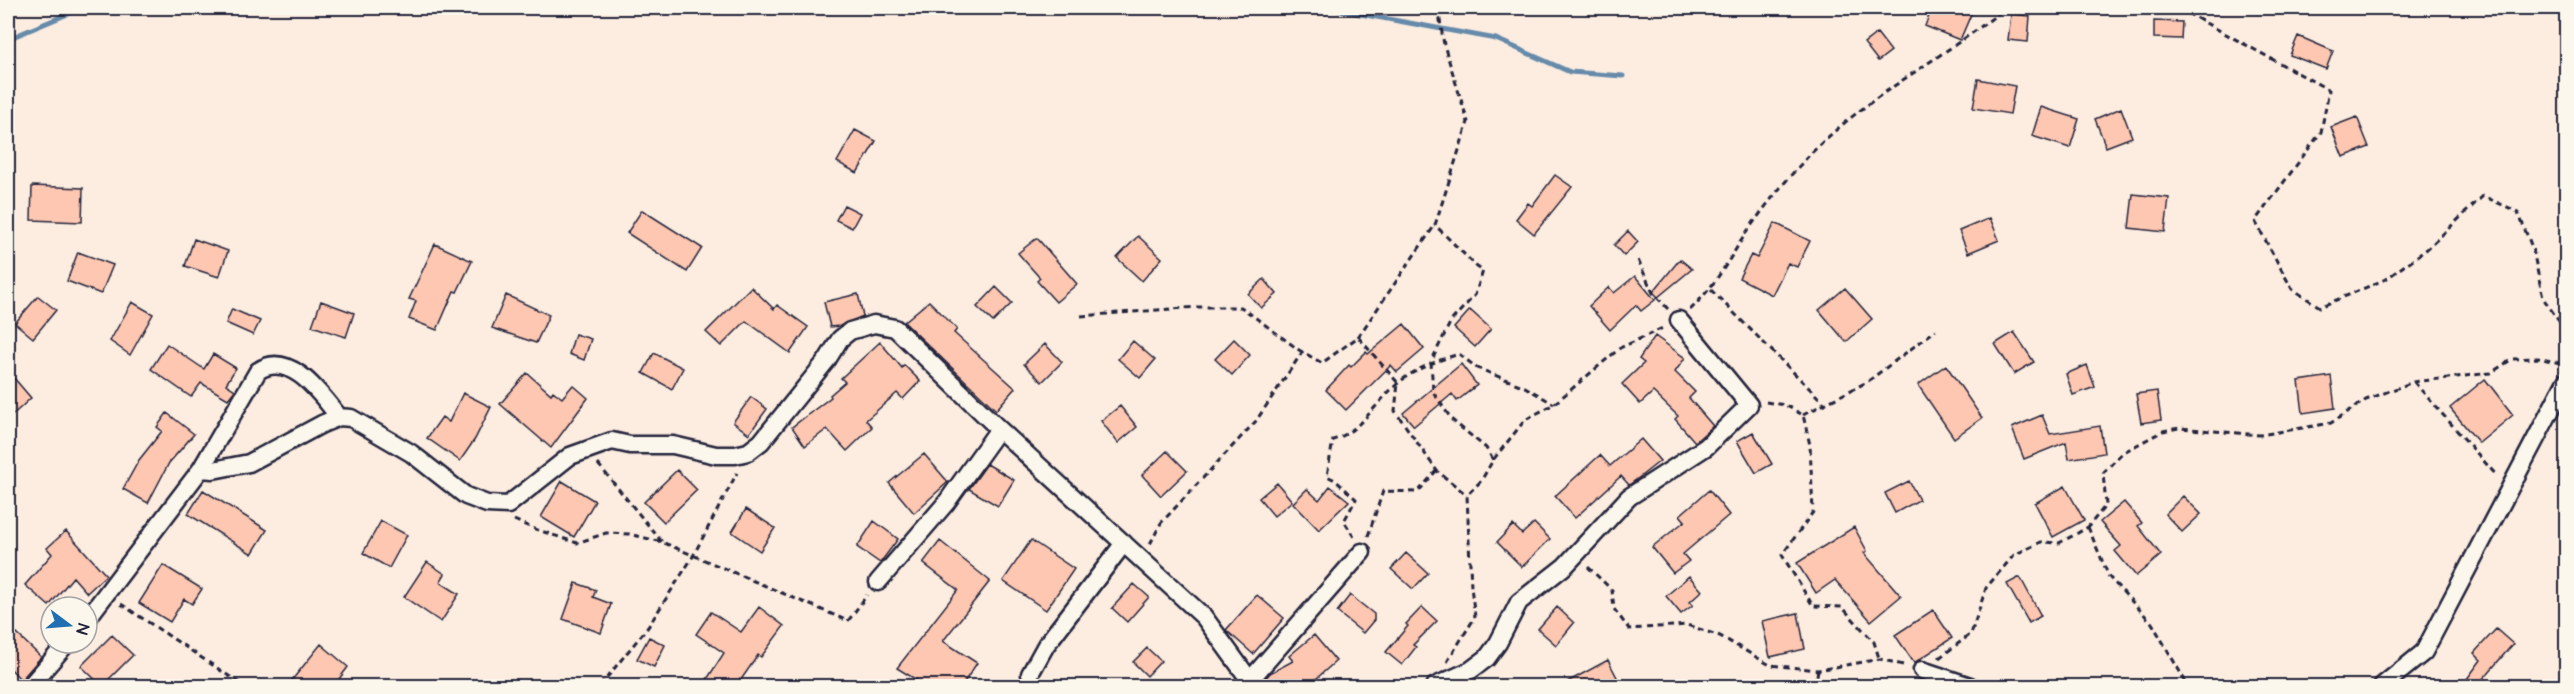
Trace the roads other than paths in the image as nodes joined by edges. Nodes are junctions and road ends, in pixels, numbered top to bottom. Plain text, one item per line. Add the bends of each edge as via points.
1 (1679, 320) road end
2 (2566, 381) edge
3 (339, 417) junction
4 (999, 429) junction
5 (201, 469) junction
6 (1124, 543) junction
7 (1362, 552) road end
8 (878, 582) road end
9 (99, 605) edge
10 (57, 655) edge
11 (1922, 670) road end
12 (1030, 674) dead end
13 (1437, 678) edge
14 (1253, 683) edge
15 (30, 687) edge
16 (1970, 687) edge
17 (2382, 687) edge

1 - 13 street via 1749,405 1706,447 1629,496 1555,575 1519,602 1487,658 1471,670
2 - 17 street via 2424,652
3 - 4 street via 351,418 411,453 466,496 508,505 561,462 585,448 612,441 673,445 716,455 748,452 761,442 840,339 850,331 874,324 904,334
3 - 5 street via 249,463
3 - 5 street via 303,376 281,366 264,368 258,371
4 - 6 street
4 - 8 street via 946,503
5 - 9 street
6 - 12 street via 1047,645
6 - 14 street via 1204,617
7 - 14 street
10 - 15 street
11 - 16 street

